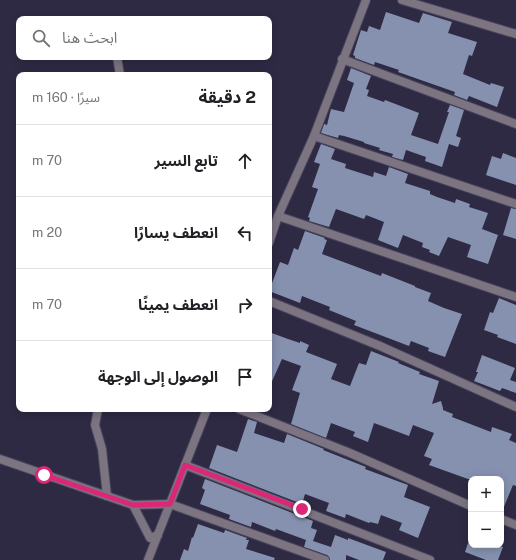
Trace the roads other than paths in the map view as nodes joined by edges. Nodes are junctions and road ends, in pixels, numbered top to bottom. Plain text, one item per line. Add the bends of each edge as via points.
1 (366, 0) edge
2 (402, 0) edge
3 (516, 34) edge
4 (342, 59) junction
5 (118, 60) edge
6 (120, 72) edge
7 (516, 124) edge
8 (314, 136) junction
9 (516, 204) edge
10 (278, 216) junction
11 (272, 234) edge
12 (516, 297) edge
13 (272, 302) edge
14 (516, 407) edge
15 (97, 412) edge
16 (206, 412) edge
17 (246, 412) edge
18 (0, 459) edge
19 (185, 465) junction
20 (107, 496) junction
21 (170, 504) junction
22 (133, 505) junction
23 (468, 505) edge
24 (504, 520) edge
25 (516, 525) edge
26 (158, 536) junction
27 (419, 558) edge
28 (148, 560) edge
29 (325, 560) edge
30 (430, 560) edge

1 - 4 street
2 - 3 street
4 - 7 street
4 - 8 street
5 - 6 street
8 - 9 street
8 - 10 street
10 - 11 street
10 - 12 street
13 - 14 street via 380,346
15 - 20 street via 95,425 102,449
16 - 19 street
17 - 23 street
18 - 20 street
19 - 21 street
19 - 27 street
20 - 22 street
21 - 22 street
21 - 26 street
21 - 29 street
22 - 26 street via 150,538
24 - 25 street
26 - 28 street
27 - 30 street

